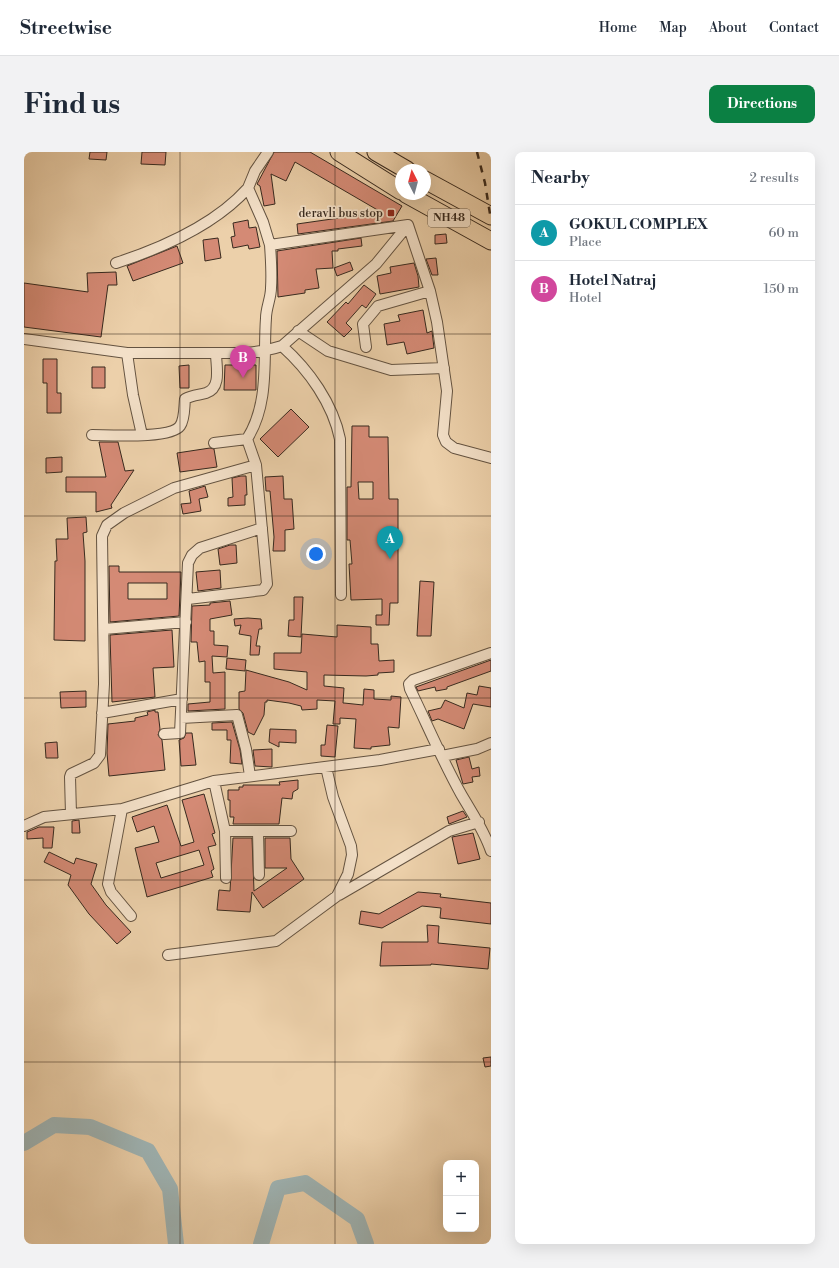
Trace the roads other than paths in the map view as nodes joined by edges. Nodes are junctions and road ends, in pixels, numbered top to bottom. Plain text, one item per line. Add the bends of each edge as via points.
1 (268, 152) edge
2 (339, 152) edge
3 (376, 152) edge
4 (397, 164) edge
5 (431, 183) edge
6 (395, 187) edge
7 (248, 188) junction
8 (418, 200) edge
9 (491, 216) edge
10 (408, 225) junction
11 (491, 241) edge
12 (270, 245) junction
13 (116, 263) dead end
14 (430, 291) junction
15 (298, 331) junction
16 (24, 339) edge
17 (282, 346) junction
18 (366, 347) dead end
19 (265, 351) junction
20 (127, 353) junction
21 (216, 353) junction
22 (444, 368) junction
23 (92, 436) dead end
24 (142, 436) junction
25 (247, 439) junction
26 (214, 443) dead end
27 (491, 458) edge
28 (256, 465) junction
29 (262, 528) junction
30 (341, 595) dead end
31 (188, 599) junction
32 (186, 622) junction
33 (104, 629) junction
34 (491, 652) edge
35 (182, 699) junction
36 (102, 713) junction
37 (181, 718) junction
38 (164, 734) dead end
39 (491, 743) edge
40 (441, 752) junction
41 (326, 767) junction
42 (250, 776) junction
43 (214, 781) junction
44 (122, 809) junction
45 (71, 814) junction
46 (479, 822) junction
47 (24, 826) edge
48 (225, 831) junction
49 (291, 831) dead end
50 (258, 832) junction
51 (491, 851) edge
52 (259, 874) dead end
53 (226, 878) dead end
54 (337, 896) junction
55 (131, 916) dead end
56 (168, 954) dead end

1 - 7 street via 255,171
2 - 6 highway
3 - 4 highway
5 - 9 highway, NH48
7 - 12 street
7 - 13 street via 238,199 188,234 147,253
8 - 11 highway, NH48
10 - 12 street
10 - 14 street
10 - 15 street via 376,264
12 - 19 street via 272,290 266,317
14 - 18 street via 378,306 363,324
14 - 22 street
15 - 17 street
15 - 22 street via 328,351 391,370
16 - 20 street
17 - 19 street
17 - 30 street via 299,361 336,420 340,439
19 - 21 street
19 - 25 street via 262,404
20 - 21 street
20 - 24 street
21 - 24 street via 217,382 213,390 185,399 180,427 172,433
22 - 27 street via 447,391 443,435 446,442 454,448
23 - 24 street
25 - 26 street
25 - 28 street
28 - 29 street
28 - 33 street via 174,488 124,513 107,525 102,536
29 - 31 street via 200,548 192,555 188,563
29 - 31 street via 267,584 265,588
31 - 32 street
32 - 33 street
32 - 35 street
33 - 36 street
34 - 40 street via 410,682 410,689
35 - 36 street
35 - 37 street
36 - 45 street via 100,755 98,759 74,771 70,778
37 - 38 street via 180,733
37 - 42 street via 237,715
39 - 40 street via 477,749
40 - 41 street
40 - 46 street
41 - 42 street
41 - 54 street via 352,855 348,874
42 - 43 street
43 - 44 street
43 - 48 street
44 - 45 street
44 - 55 street via 108,884 111,892
45 - 47 street via 44,817
46 - 51 street
46 - 54 street via 449,831
48 - 50 street
48 - 53 street
49 - 50 street
50 - 52 street
54 - 56 street via 276,941

